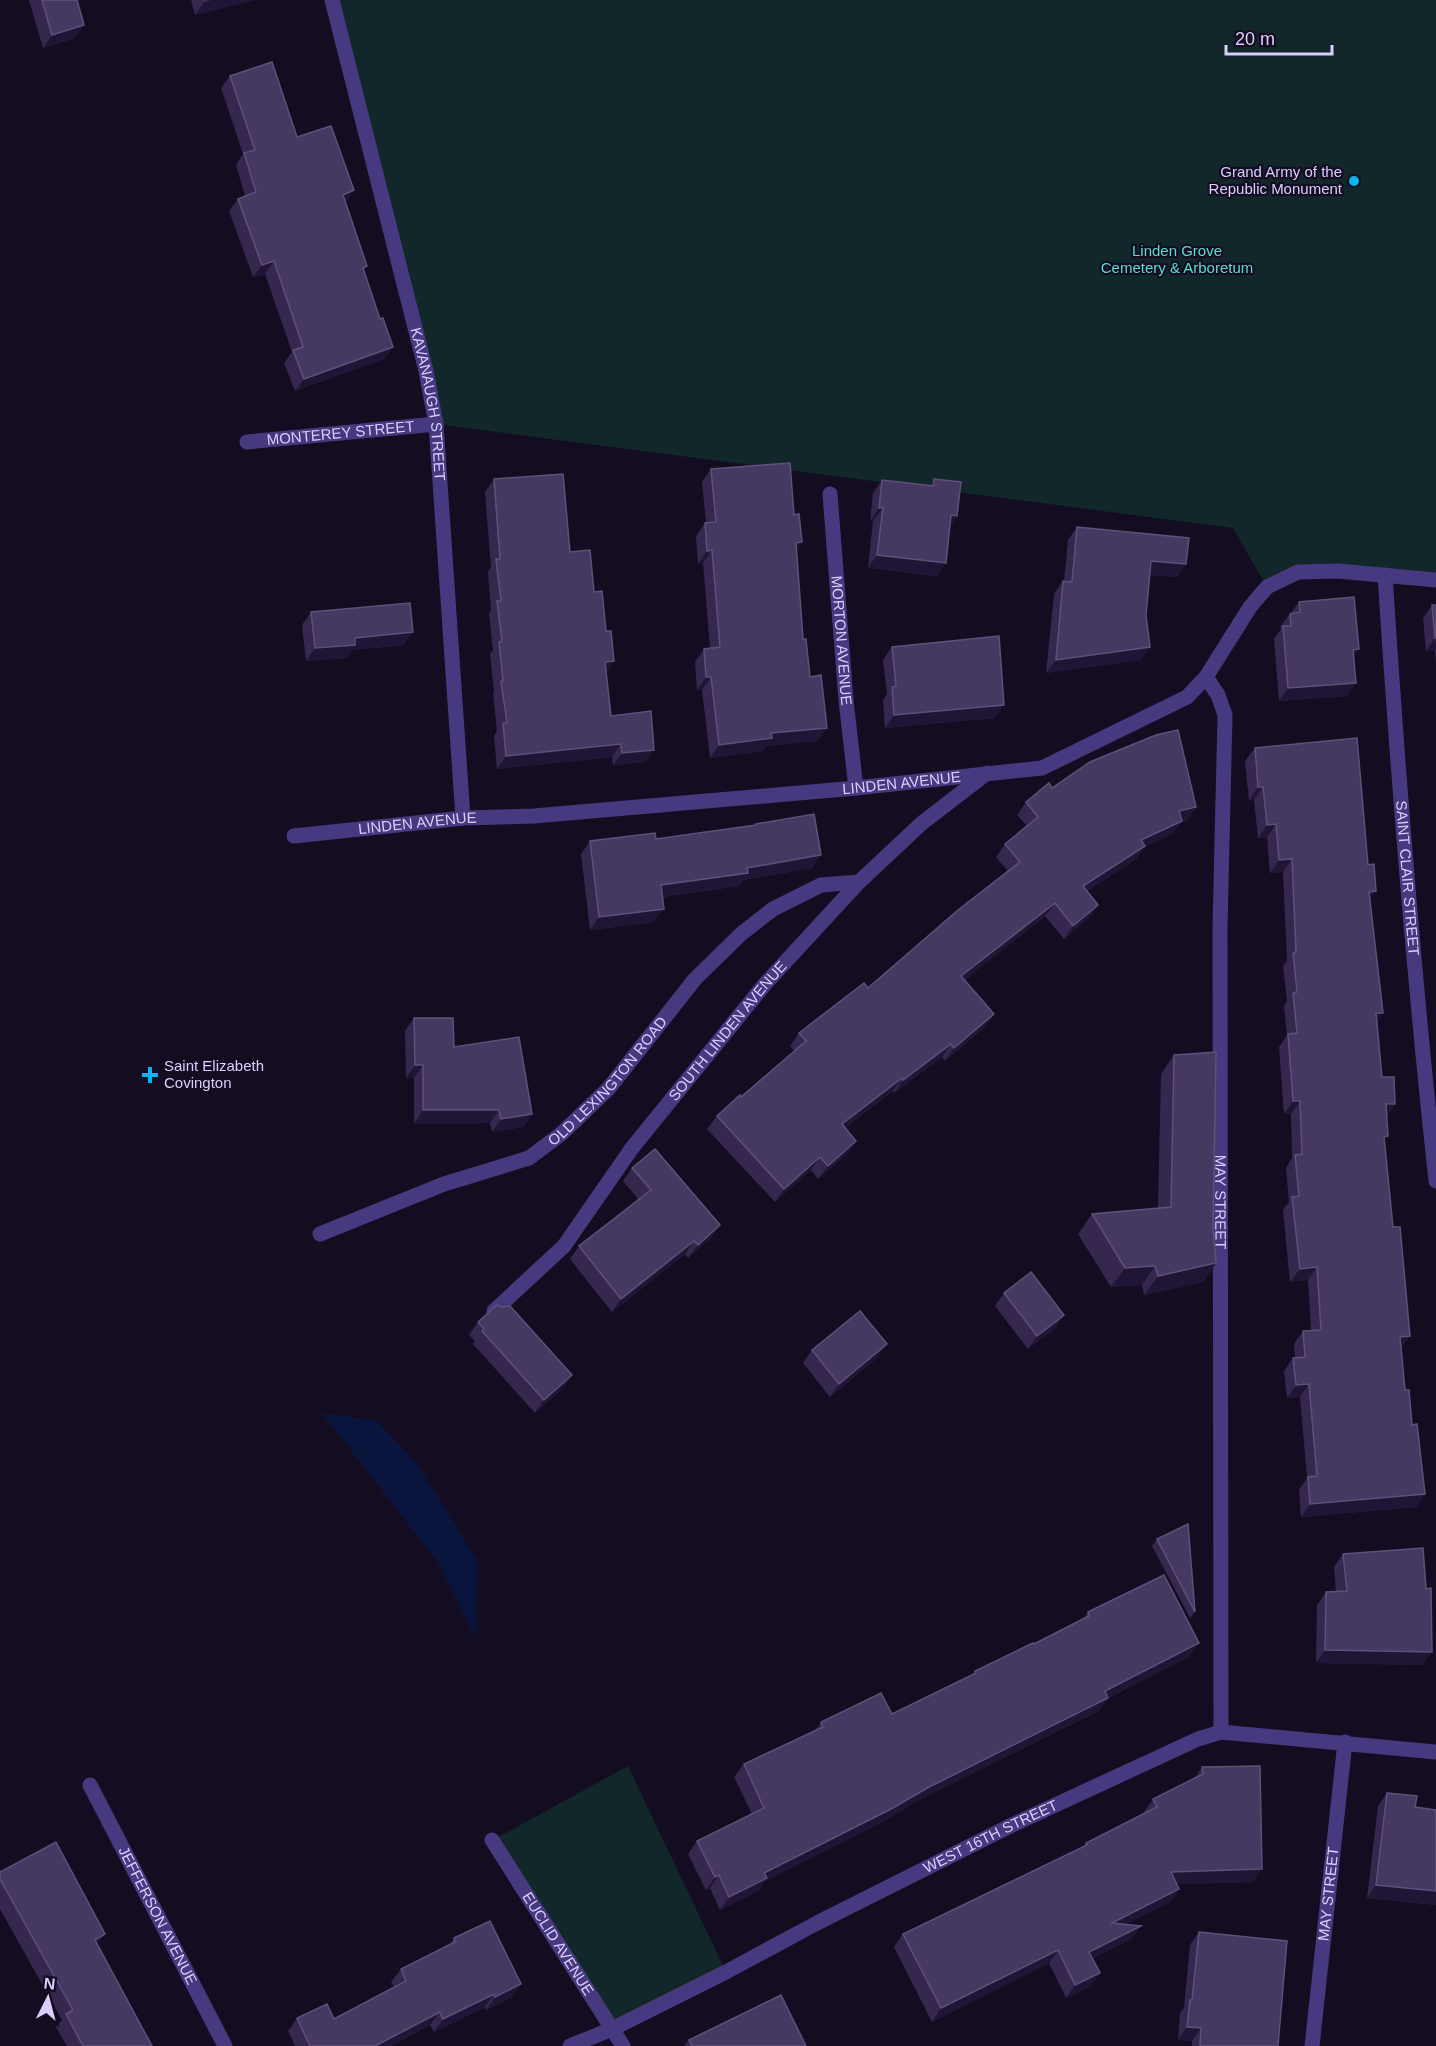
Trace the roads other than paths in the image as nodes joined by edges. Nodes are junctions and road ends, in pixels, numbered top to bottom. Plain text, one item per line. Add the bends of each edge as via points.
1 (333, 0) edge
2 (436, 424) junction
3 (248, 442) dead end
4 (830, 494) dead end
5 (1384, 575) junction
6 (1436, 580) edge
7 (1206, 677) junction
8 (987, 773) junction
9 (856, 788) junction
10 (464, 818) junction
11 (294, 836) dead end
12 (859, 882) junction
13 (1436, 1181) edge
14 (320, 1234) dead end
15 (494, 1311) edge
16 (1221, 1732) junction
17 (1345, 1742) junction
18 (1436, 1752) edge
19 (90, 1785) dead end
20 (492, 1840) dead end
21 (612, 2029) junction
22 (225, 2046) edge
23 (570, 2046) edge
24 (623, 2046) edge
25 (1312, 2046) edge

1 - 2 street, KAVANAUGH STREET
2 - 3 street, MONTEREY STREET
2 - 10 street, KAVANAUGH STREET
4 - 9 street, MORTON AVENUE
5 - 6 street, LINDEN AVENUE
5 - 7 street, LINDEN AVENUE via 1298,572 1268,587 1250,607
5 - 13 street, SAINT CLAIR STREET via 1419,1022
7 - 8 street, LINDEN AVENUE via 1187,697 1042,768
7 - 16 street, MAY STREET via 1225,716 1220,928
8 - 9 street, LINDEN AVENUE
8 - 12 street, SOUTH LINDEN AVENUE via 922,823
9 - 10 street, LINDEN AVENUE via 534,816
10 - 11 street, LINDEN AVENUE
12 - 14 street, OLD LEXINGTON ROAD via 821,885 804,892 773,909 741,934 695,979 609,1088 561,1134 529,1158 444,1184
12 - 15 street, SOUTH LINDEN AVENUE via 765,984 640,1138 564,1246
16 - 17 street, WEST 16TH STREET
16 - 21 street, WEST 16TH STREET via 1012,1825
17 - 18 street, WEST 16TH STREET
17 - 25 street, MAY STREET
19 - 22 street, JEFFERSON AVENUE
20 - 21 street, EUCLID AVENUE
21 - 23 street, WEST 16TH STREET
21 - 24 street, EUCLID AVENUE

